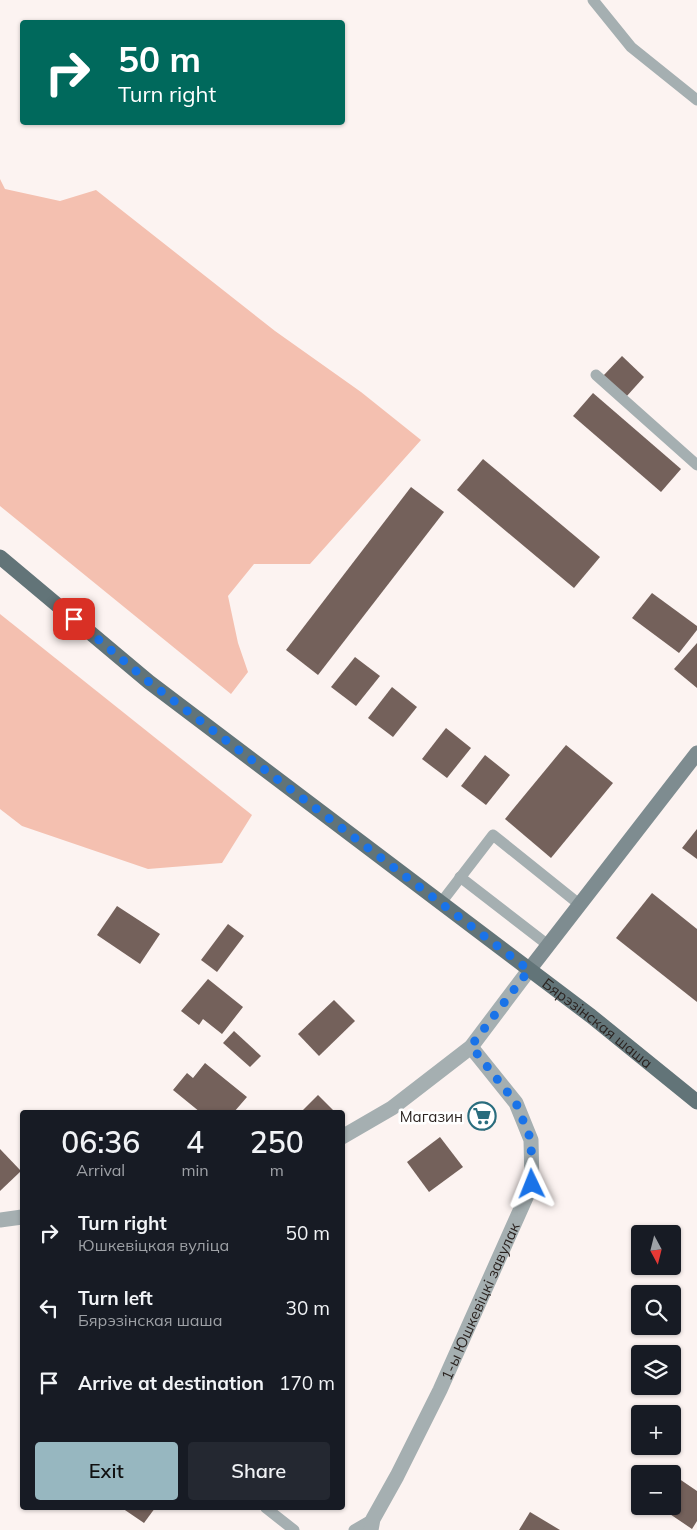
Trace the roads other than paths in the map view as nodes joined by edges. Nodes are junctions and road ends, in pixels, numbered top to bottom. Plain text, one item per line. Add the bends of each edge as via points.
1 (593, 0) edge
2 (697, 100) edge
3 (596, 375) dead end
4 (697, 465) edge
5 (0, 557) edge
6 (697, 752) edge
7 (460, 878) junction
8 (440, 904) junction
9 (579, 904) junction
10 (548, 945) junction
11 (529, 970) junction
12 (471, 1046) junction
13 (697, 1102) edge
14 (345, 1135) edge
15 (20, 1217) edge
16 (0, 1220) edge
17 (269, 1510) edge
18 (372, 1525) edge
19 (294, 1530) edge
20 (354, 1530) edge

1 - 2 lane via 631,47
3 - 4 lane
5 - 8 main road, Бярэзінская шаша via 149,682
6 - 9 street
7 - 8 lane
7 - 9 lane via 493,835
7 - 10 lane
8 - 11 main road, Бярэзінская шаша
9 - 10 street
10 - 11 street
11 - 12 street
11 - 13 main road, Бярэзінская шаша
12 - 14 street via 392,1108
12 - 18 street, 1-ы Юшкевіцкі завулак via 516,1103 531,1140 532,1184 440,1390
15 - 16 street
17 - 19 lane
18 - 20 lane

